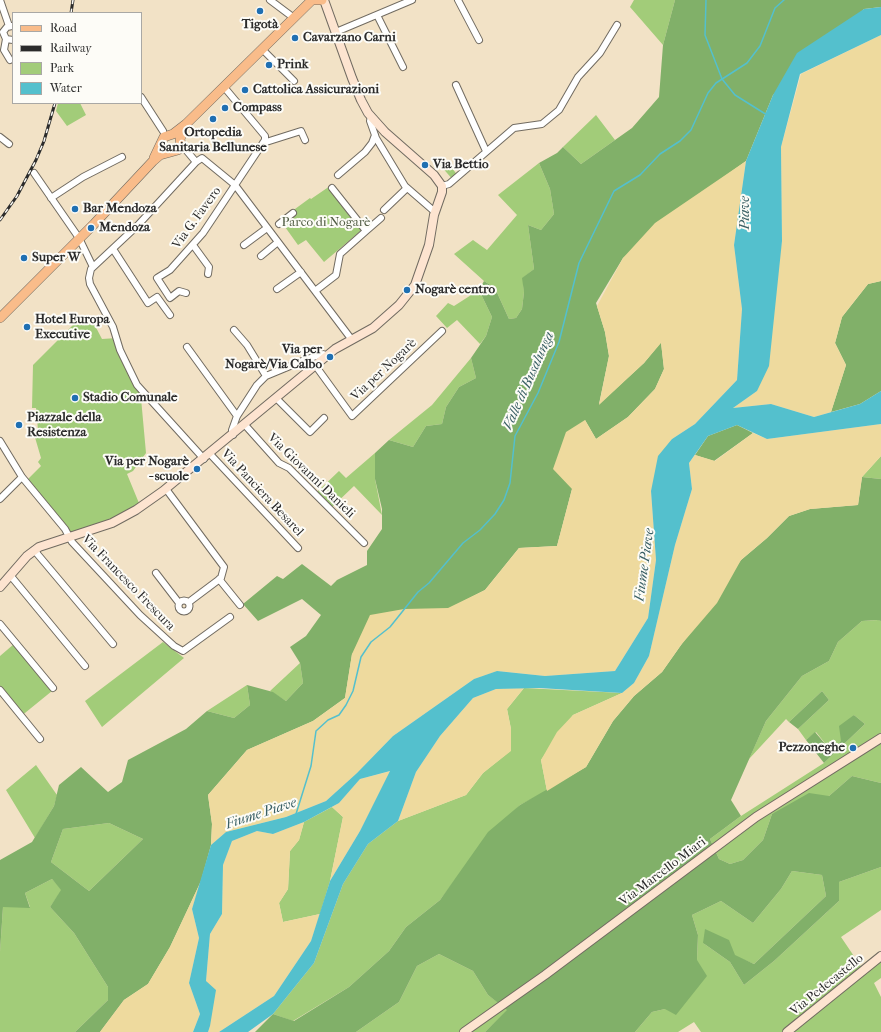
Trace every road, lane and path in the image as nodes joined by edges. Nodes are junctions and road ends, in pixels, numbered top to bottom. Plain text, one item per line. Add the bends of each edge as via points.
1 (0, 0) edge
2 (270, 0) edge
3 (312, 0) edge
4 (315, 0) edge
5 (323, 0) edge
6 (412, 0) edge
7 (458, 0) edge
8 (377, 15) junction
9 (294, 18) junction
10 (617, 25) dead end
11 (11, 26) edge
12 (336, 32) junction
13 (6, 39) junction
14 (12, 40) edge
15 (479, 40) dead end
16 (262, 49) junction
17 (10, 60) dead end
18 (403, 67) dead end
19 (294, 81) dead end
20 (456, 85) dead end
21 (224, 87) junction
22 (142, 99) edge
23 (371, 116) junction
24 (163, 131) dead end
25 (375, 135) junction
26 (0, 137) edge
27 (305, 140) dead end
28 (162, 143) junction
29 (9, 144) dead end
30 (263, 144) junction
31 (178, 145) junction
32 (486, 151) junction
33 (122, 157) dead end
34 (153, 161) junction
35 (196, 162) junction
36 (34, 173) dead end
37 (338, 175) dead end
38 (235, 185) junction
39 (332, 188) dead end
40 (407, 188) junction
41 (442, 188) junction
42 (51, 198) junction
43 (384, 210) dead end
44 (435, 212) junction
45 (293, 213) dead end
46 (381, 218) dead end
47 (279, 224) dead end
48 (267, 228) junction
49 (366, 231) junction
50 (79, 238) junction
51 (278, 242) junction
52 (193, 245) junction
53 (244, 245) dead end
54 (112, 249) junction
55 (261, 256) dead end
56 (60, 257) junction
57 (93, 267) junction
58 (301, 272) junction
59 (208, 274) dead end
60 (277, 289) dead end
61 (315, 291) junction
62 (186, 293) dead end
63 (0, 310) edge
64 (170, 315) dead end
65 (0, 318) edge
66 (234, 330) dead end
67 (442, 331) dead end
68 (352, 340) junction
69 (186, 347) dead end
70 (327, 356) junction
71 (315, 365) junction
72 (266, 376) junction
73 (276, 398) junction
74 (237, 416) junction
75 (324, 418) dead end
76 (245, 425) junction
77 (233, 435) junction
78 (0, 441) edge
79 (207, 456) junction
80 (22, 477) junction
81 (166, 489) junction
82 (0, 498) edge
83 (69, 537) junction
84 (364, 543) dead end
85 (298, 548) dead end
86 (34, 550) junction
87 (156, 573) dead end
88 (10, 575) junction
89 (219, 579) junction
90 (0, 587) edge
91 (188, 602) junction
92 (179, 603) junction
93 (240, 605) dead end
94 (230, 617) dead end
95 (0, 624) edge
96 (113, 644) dead end
97 (85, 666) dead end
98 (53, 688) dead end
99 (0, 690) edge
100 (881, 738) edge
101 (40, 739) dead end
102 (881, 956) edge
103 (464, 1032) edge
104 (787, 1032) edge

1 - 11 street
2 - 9 street
3 - 9 main road
4 - 5 main road
5 - 12 street
6 - 8 street
7 - 15 street
8 - 12 street
8 - 18 street
9 - 16 main road
10 - 32 street via 600,53 578,77 559,110 542,124 512,129
11 - 13 street via 3,32
12 - 23 street via 361,100
13 - 14 street
13 - 17 street via 4,50
16 - 19 street
16 - 21 main road
20 - 32 street
21 - 30 street via 265,136
21 - 31 main road via 186,124
22 - 24 street
23 - 25 street via 370,121
23 - 41 street via 385,132 434,175
25 - 37 street via 367,150
25 - 40 street
26 - 29 street
27 - 30 street via 302,131
28 - 31 main road via 164,149
28 - 31 main road via 164,137
28 - 34 main road
30 - 38 street, Via G. Favero
31 - 34 main road
31 - 35 street
32 - 41 street
33 - 42 street via 83,177
34 - 50 main road
35 - 38 street via 202,158
35 - 54 street via 138,226
36 - 42 street
38 - 48 street
38 - 52 street, Via G. Favero
39 - 49 street
40 - 43 street
40 - 44 street
41 - 44 street
42 - 50 street
44 - 68 street via 429,245 415,285 399,305 373,328
45 - 47 street
46 - 49 street
48 - 51 street
48 - 53 street
49 - 61 street via 340,254 336,275
50 - 56 main road
50 - 57 street
51 - 55 street
51 - 58 street
52 - 59 street via 209,267
52 - 62 street, Via G. Favero via 170,270 157,278 170,298 179,291
54 - 57 street
54 - 64 street via 148,303 157,297
56 - 63 main road via 52,261
56 - 65 main road
57 - 79 street, Via Panciera Besarel via 89,273 90,284 113,327 120,350 137,385
58 - 60 street
58 - 61 street
61 - 68 street
66 - 72 street via 247,345
67 - 71 street, Via per Nogarè via 352,416
68 - 70 street
69 - 74 street
70 - 71 street
70 - 72 street via 323,354 307,358
71 - 73 street
72 - 74 street via 257,385
73 - 75 street via 310,432
73 - 76 street
74 - 77 street via 232,430
76 - 77 street
76 - 84 street, Via Giovanni Danieli via 279,463 289,468
77 - 79 street
78 - 80 street
79 - 81 street
79 - 85 street, Via Panciera Besarel
80 - 82 street
80 - 83 street, Via Francesco Frescura
81 - 83 street via 112,523
81 - 89 street via 224,567
83 - 86 street
83 - 94 street, Via Francesco Frescura via 140,615 179,650 183,651
86 - 88 street
86 - 96 street
87 - 92 street
88 - 90 street
88 - 97 street
89 - 91 street
89 - 93 street
91 - 92 street via 184,600
91 - 92 street via 189,608 185,611 180,609
95 - 98 street
99 - 101 street
100 - 103 street, Via Marcello Miari via 756,817 545,975
102 - 104 street, Via Pedecastello

